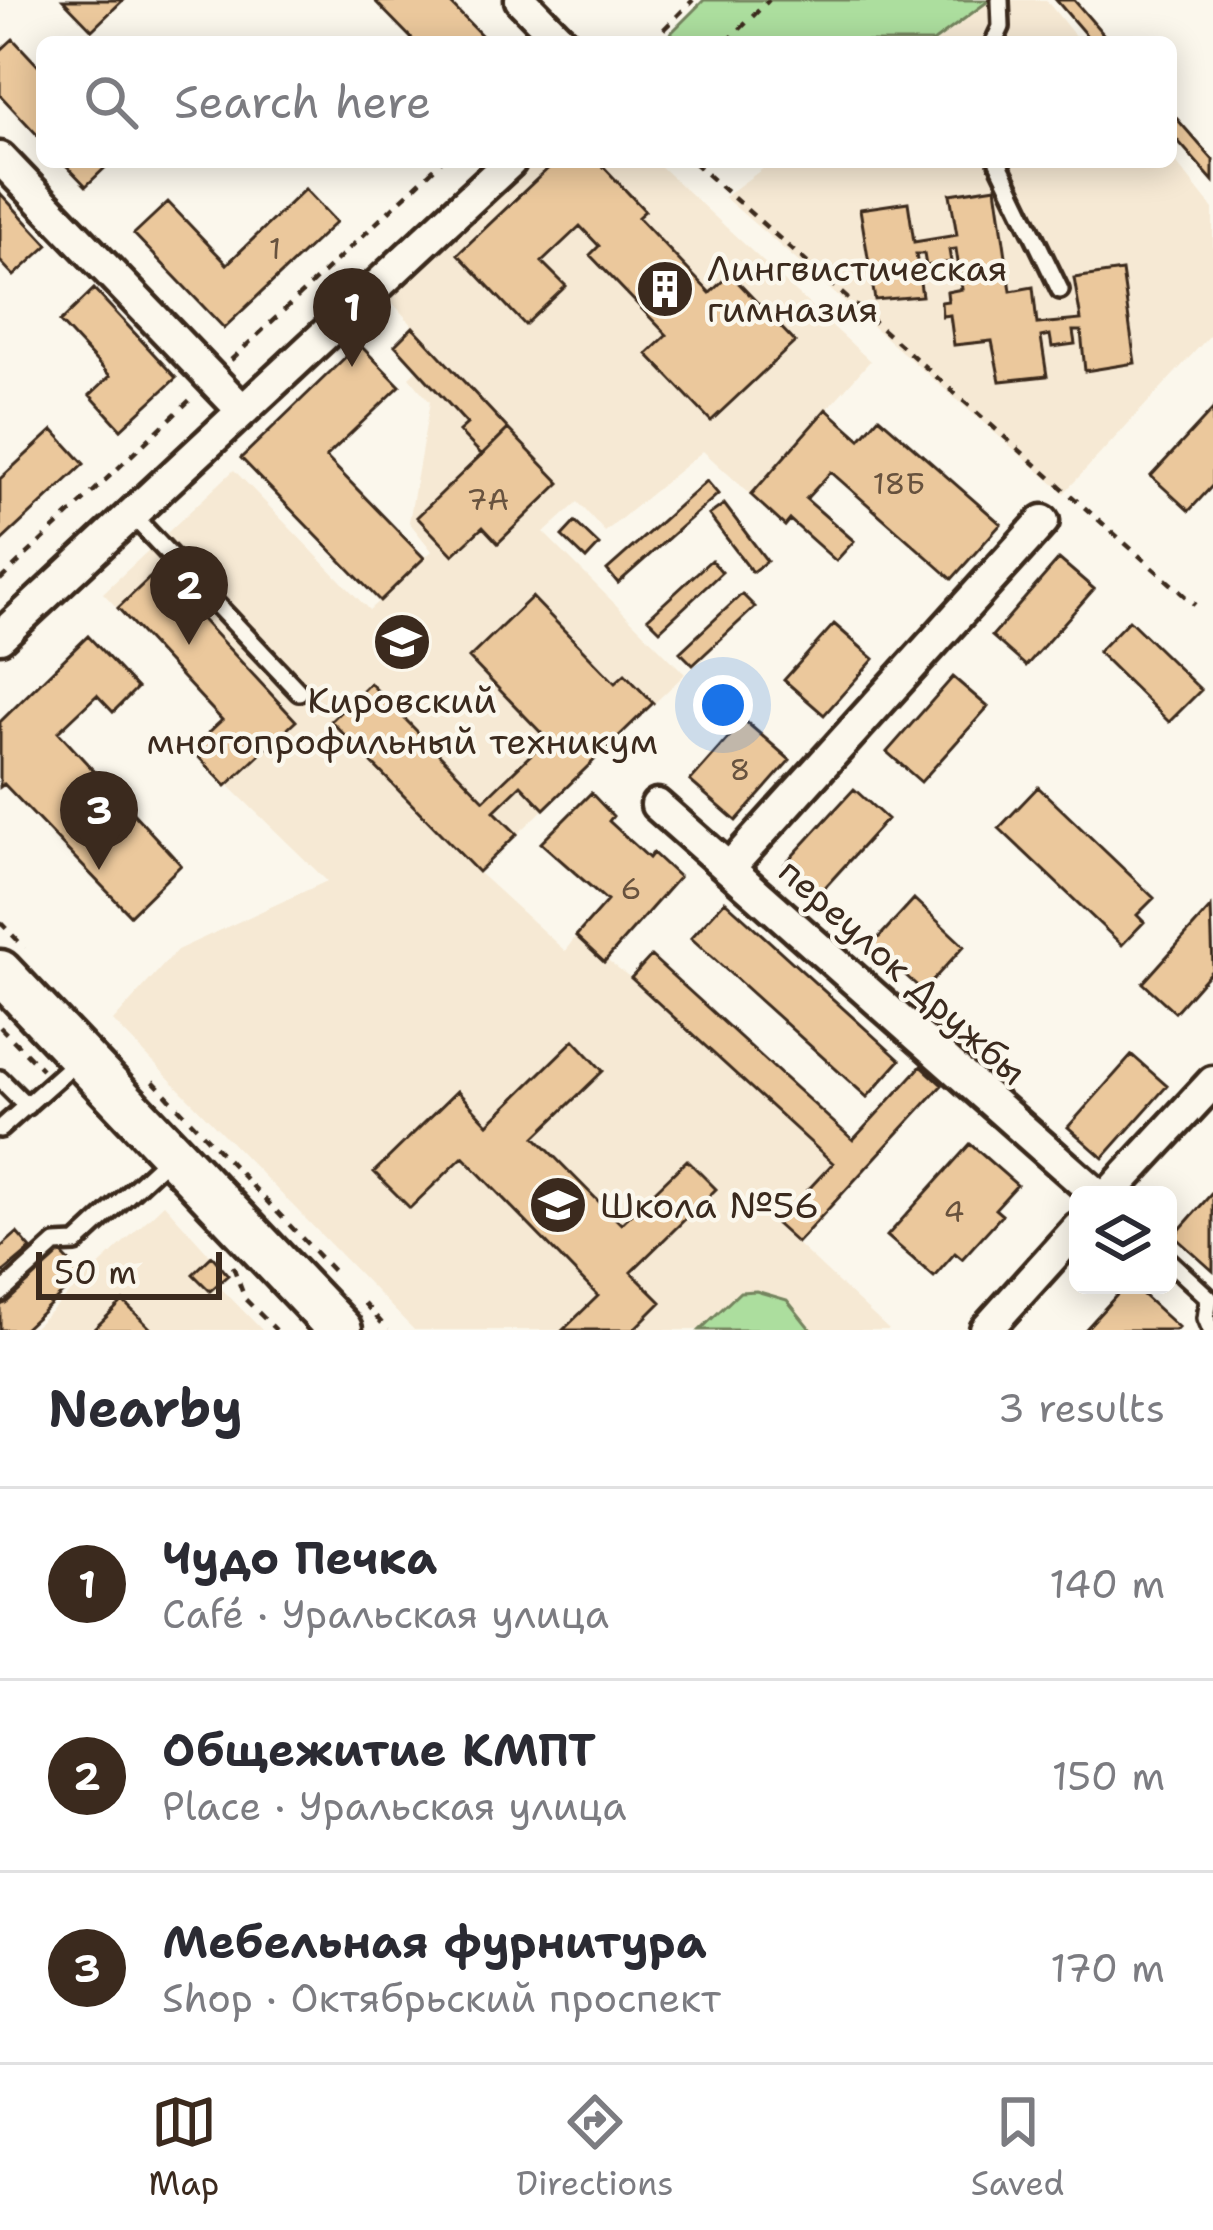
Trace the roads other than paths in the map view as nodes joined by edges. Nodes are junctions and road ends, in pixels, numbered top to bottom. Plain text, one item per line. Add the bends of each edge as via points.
1 (521, 0) edge
2 (1000, 0) edge
3 (556, 36) edge
4 (997, 36) edge
5 (0, 158) edge
6 (504, 168) edge
7 (1001, 168) edge
8 (1060, 290) dead end
9 (242, 410) junction
10 (131, 514) junction
11 (1043, 521) dead end
12 (0, 637) edge
13 (299, 692) dead end
14 (657, 805) dead end
15 (729, 868) junction
16 (0, 972) edge
17 (81, 1058) junction
18 (0, 1079) edge
19 (1213, 1082) edge
20 (27, 1106) junction
21 (0, 1130) edge
22 (172, 1154) junction
23 (1087, 1186) edge
24 (1116, 1186) edge
25 (1069, 1238) edge
26 (1177, 1268) edge
27 (0, 1294) edge
28 (340, 1330) edge
29 (986, 1330) edge
30 (1210, 1330) edge

1 - 3 street
2 - 4 lane
5 - 9 street
6 - 9 street
7 - 8 lane
9 - 10 street
10 - 12 street
10 - 13 lane
11 - 15 street
14 - 15 street, переулок Дружбы
15 - 23 street, переулок Дружбы
16 - 17 main road
17 - 20 lane
17 - 22 main road
18 - 20 lane
19 - 24 street
20 - 21 lane
22 - 27 lane via 76,1243 55,1244
22 - 28 main road
25 - 29 street
26 - 30 lane via 1209,1298

